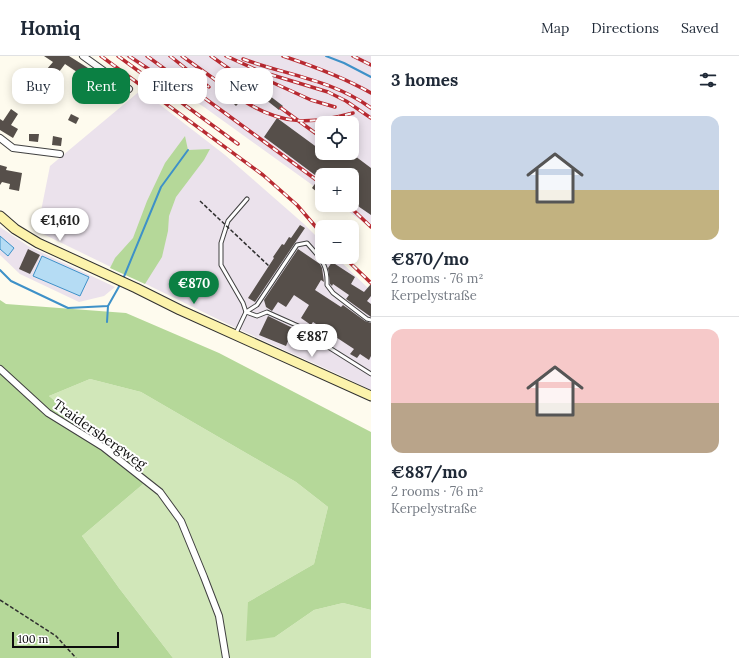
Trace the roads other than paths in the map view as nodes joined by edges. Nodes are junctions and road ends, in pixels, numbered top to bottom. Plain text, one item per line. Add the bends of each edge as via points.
1 (83, 56) edge
2 (100, 68) edge
3 (0, 138) edge
4 (60, 154) dead end
5 (247, 199) dead end
6 (0, 216) edge
7 (246, 312) junction
8 (371, 320) edge
9 (235, 335) junction
10 (0, 369) edge
11 (371, 374) edge
12 (371, 396) edge
13 (226, 658) edge

1 - 2 street
3 - 4 street via 13,148
5 - 7 lane via 228,221 221,243 222,265
6 - 9 main road via 15,229 38,242
7 - 8 lane via 258,305 297,245 307,243 324,263 326,285 333,293
7 - 9 lane
7 - 11 lane via 257,316 267,312 305,329 309,335
9 - 12 main road
10 - 13 street, Traidersbergweg via 48,413 103,447 160,492 181,521 204,577 219,616

